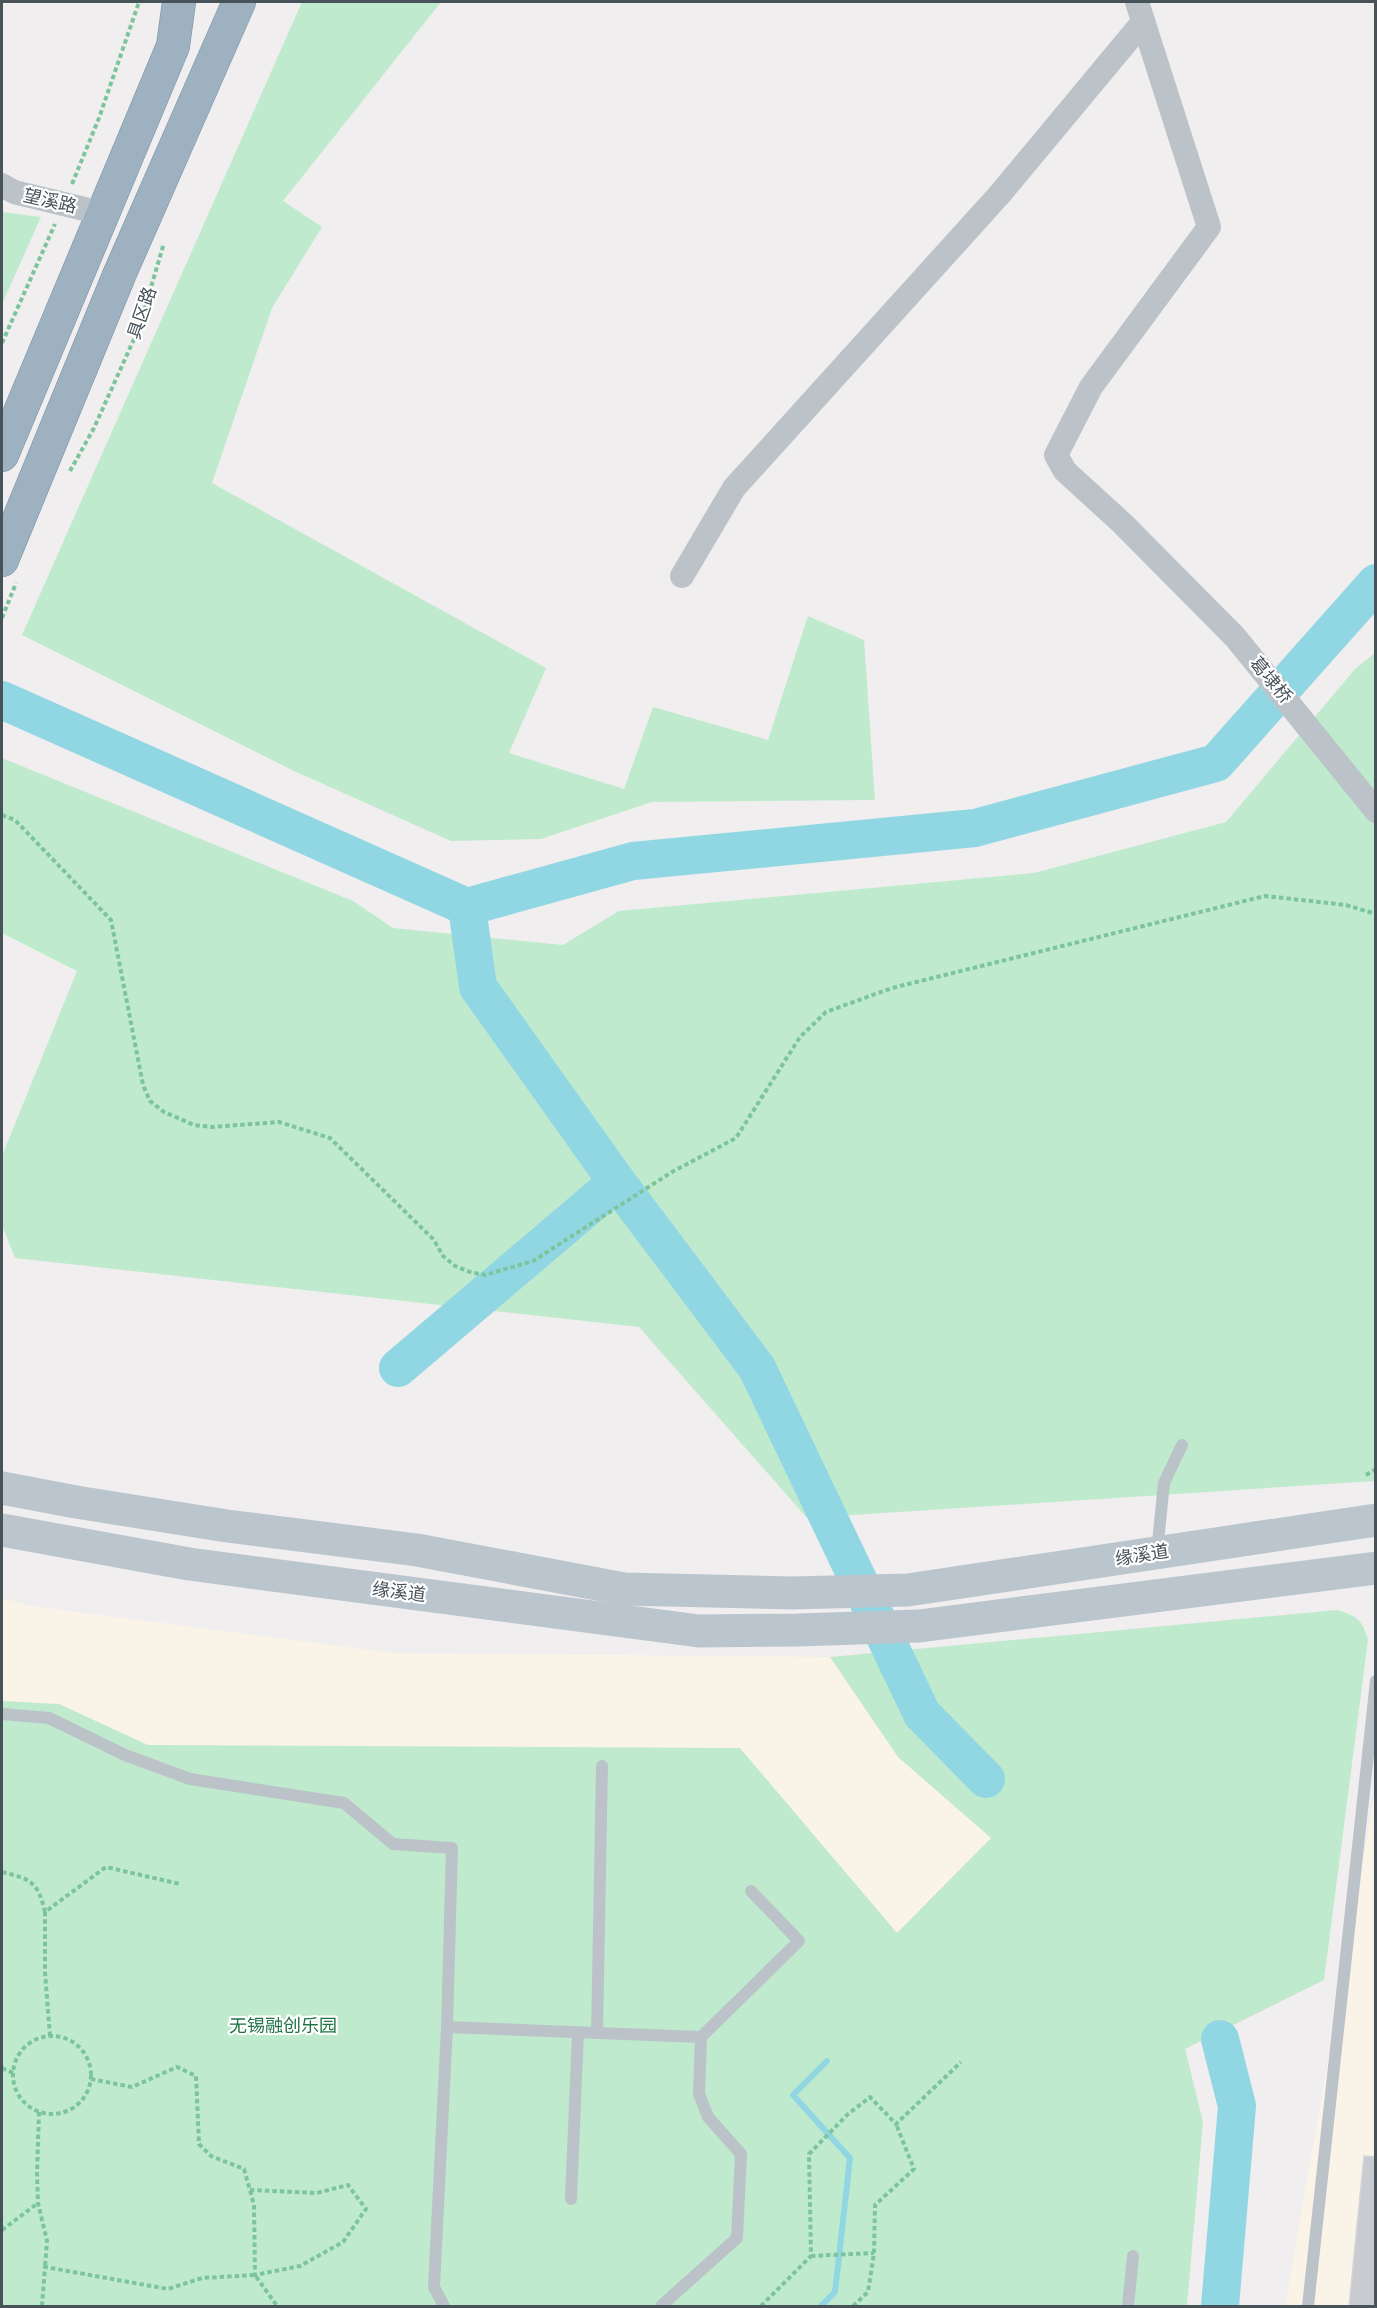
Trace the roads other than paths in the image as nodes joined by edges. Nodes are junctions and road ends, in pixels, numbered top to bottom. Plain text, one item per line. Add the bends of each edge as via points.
1 (179, 2) edge
2 (193, 2) edge
3 (239, 2) edge
4 (1140, 12) edge
5 (173, 45) junction
6 (2, 185) edge
7 (101, 213) junction
8 (2, 454) edge
9 (9, 571) edge
10 (682, 576) dead end
11 (1376, 811) edge
12 (1182, 1445) dead end
13 (2, 1488) edge
14 (1376, 1520) edge
15 (2, 1530) edge
16 (1157, 1553) junction
17 (1376, 1568) edge
18 (1376, 1681) edge
19 (2, 1714) edge
20 (602, 1766) dead end
21 (751, 1891) dead end
22 (447, 2027) junction
23 (578, 2032) junction
24 (597, 2033) junction
25 (700, 2037) junction
26 (571, 2199) dead end
27 (1133, 2256) dead end
28 (444, 2307) edge
29 (661, 2307) edge
30 (1128, 2307) edge
31 (1308, 2307) edge

1 - 5 highway
2 - 5 highway
3 - 9 highway, 具区路 via 120,273
4 - 10 street via 1000,194 734,488
4 - 11 street, 葛埭桥 via 1209,226 1091,387 1056,455 1065,471 1122,522 1235,637
5 - 7 highway
6 - 7 street, 望溪路 via 14,192
7 - 8 highway
12 - 16 lane via 1164,1483
13 - 16 main road, 缘溪道 via 227,1526 417,1550 624,1589 792,1593 908,1590
14 - 16 main road, 缘溪道
15 - 17 main road, 缘溪道 via 189,1564 699,1631 919,1626
18 - 31 lane
19 - 22 lane via 49,1718 125,1755 190,1779 344,1803 393,1844 452,1848
20 - 24 lane
21 - 25 lane via 800,1941
22 - 23 lane
22 - 28 lane via 434,2287
23 - 24 lane
23 - 26 lane
24 - 25 lane
25 - 29 lane via 699,2094 708,2117 741,2154 736,2238
27 - 30 lane

